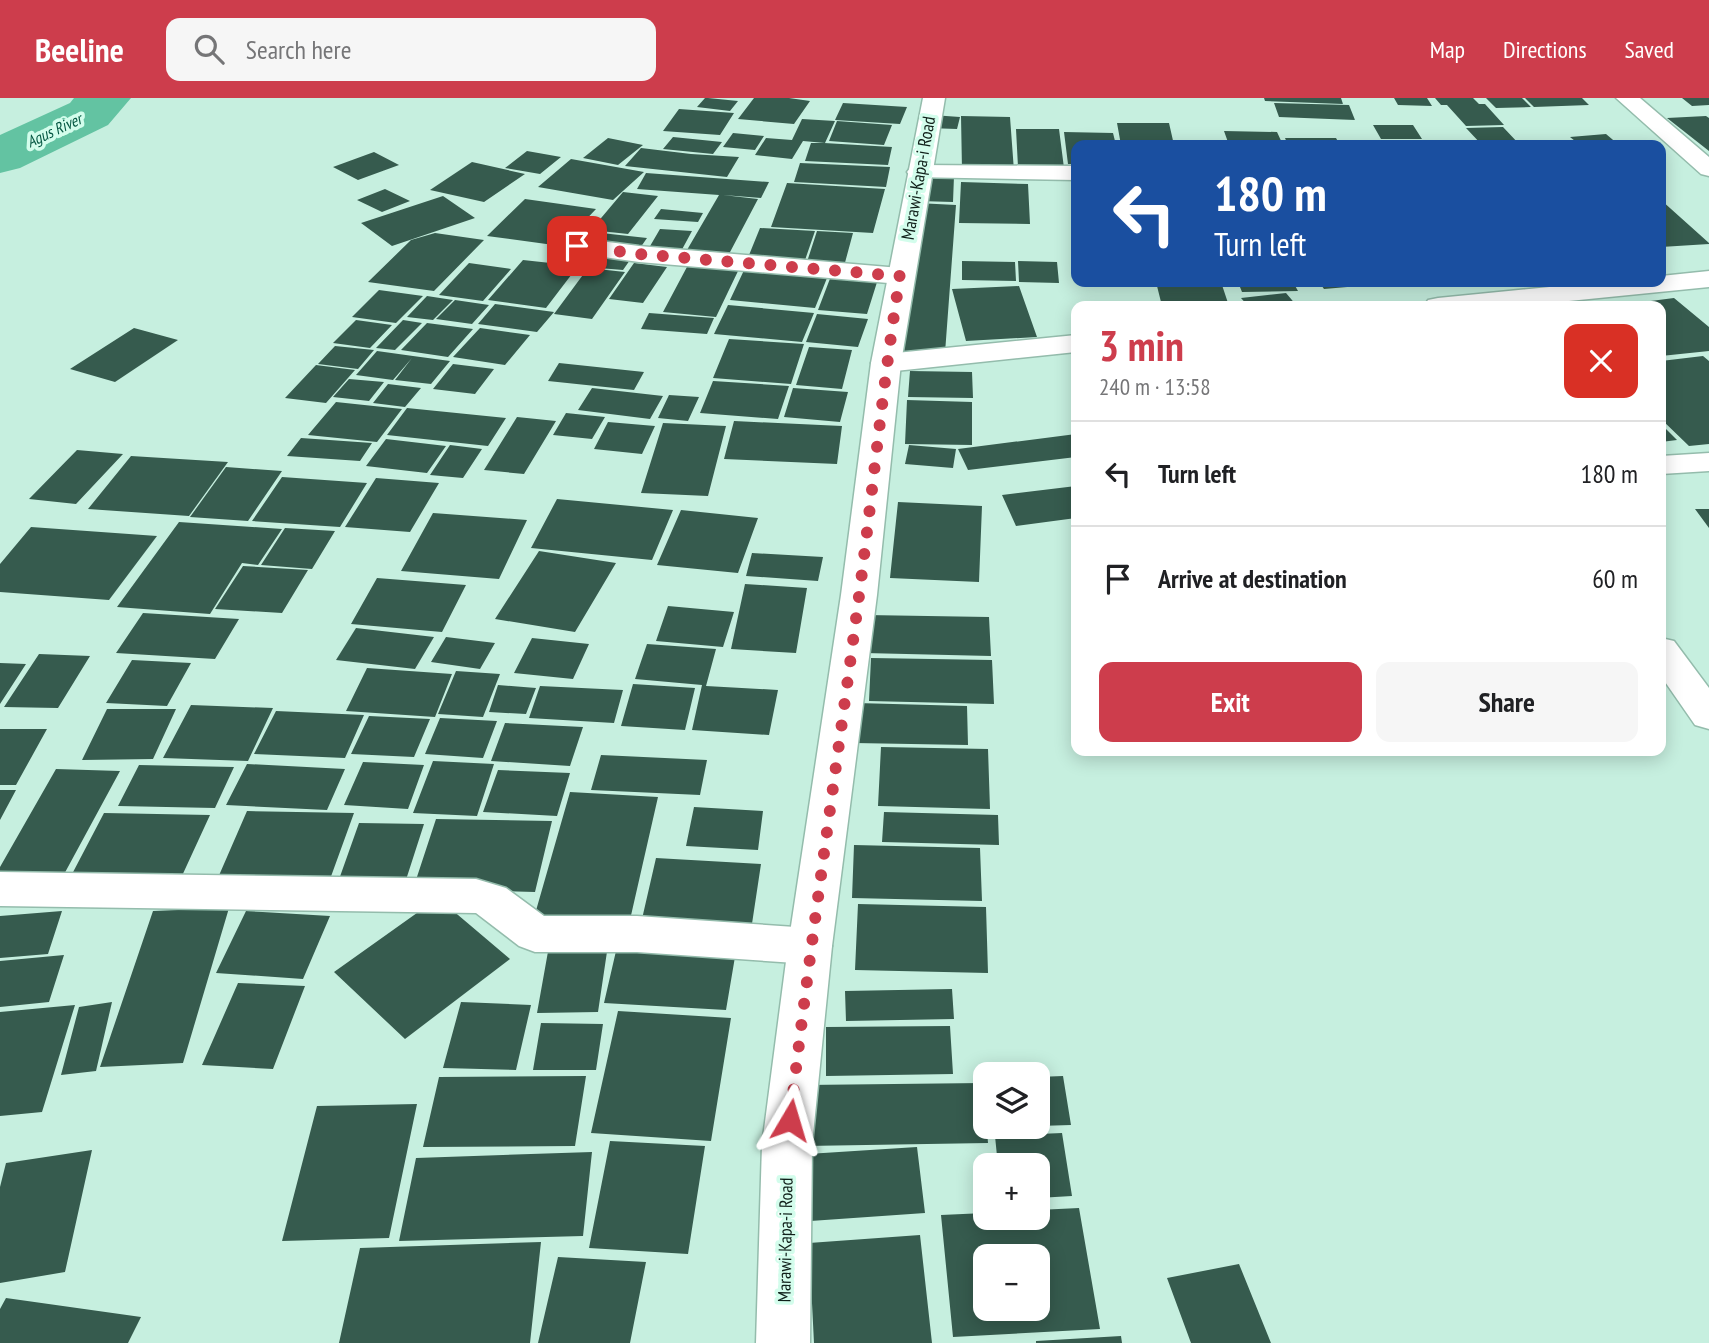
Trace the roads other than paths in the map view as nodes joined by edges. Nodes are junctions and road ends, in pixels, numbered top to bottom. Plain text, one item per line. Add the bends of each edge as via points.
1 (934, 98) edge
2 (1627, 98) edge
3 (1707, 166) edge
4 (1672, 167) dead end
5 (919, 172) junction
6 (1071, 173) edge
7 (577, 246) dead end
8 (900, 276) junction
9 (1709, 279) edge
10 (1666, 283) edge
11 (1629, 287) edge
12 (1488, 301) edge
13 (1071, 344) edge
14 (886, 363) junction
15 (1709, 462) edge
16 (1666, 466) edge
17 (1666, 657) edge
18 (1709, 716) edge
19 (0, 889) edge
20 (810, 946) junction
21 (783, 1343) edge

1 - 5 street, Marawi-Kapa-i Road
2 - 3 street
3 - 4 street
5 - 6 street
5 - 8 street, Marawi-Kapa-i Road
7 - 8 street
8 - 14 street, Marawi-Kapa-i Road
9 - 10 street
11 - 12 street
13 - 14 street
14 - 20 street, Marawi-Kapa-i Road
15 - 16 street
17 - 18 street
19 - 20 street via 476,896 491,900 536,934 636,934
20 - 21 street, Marawi-Kapa-i Road via 787,1145

